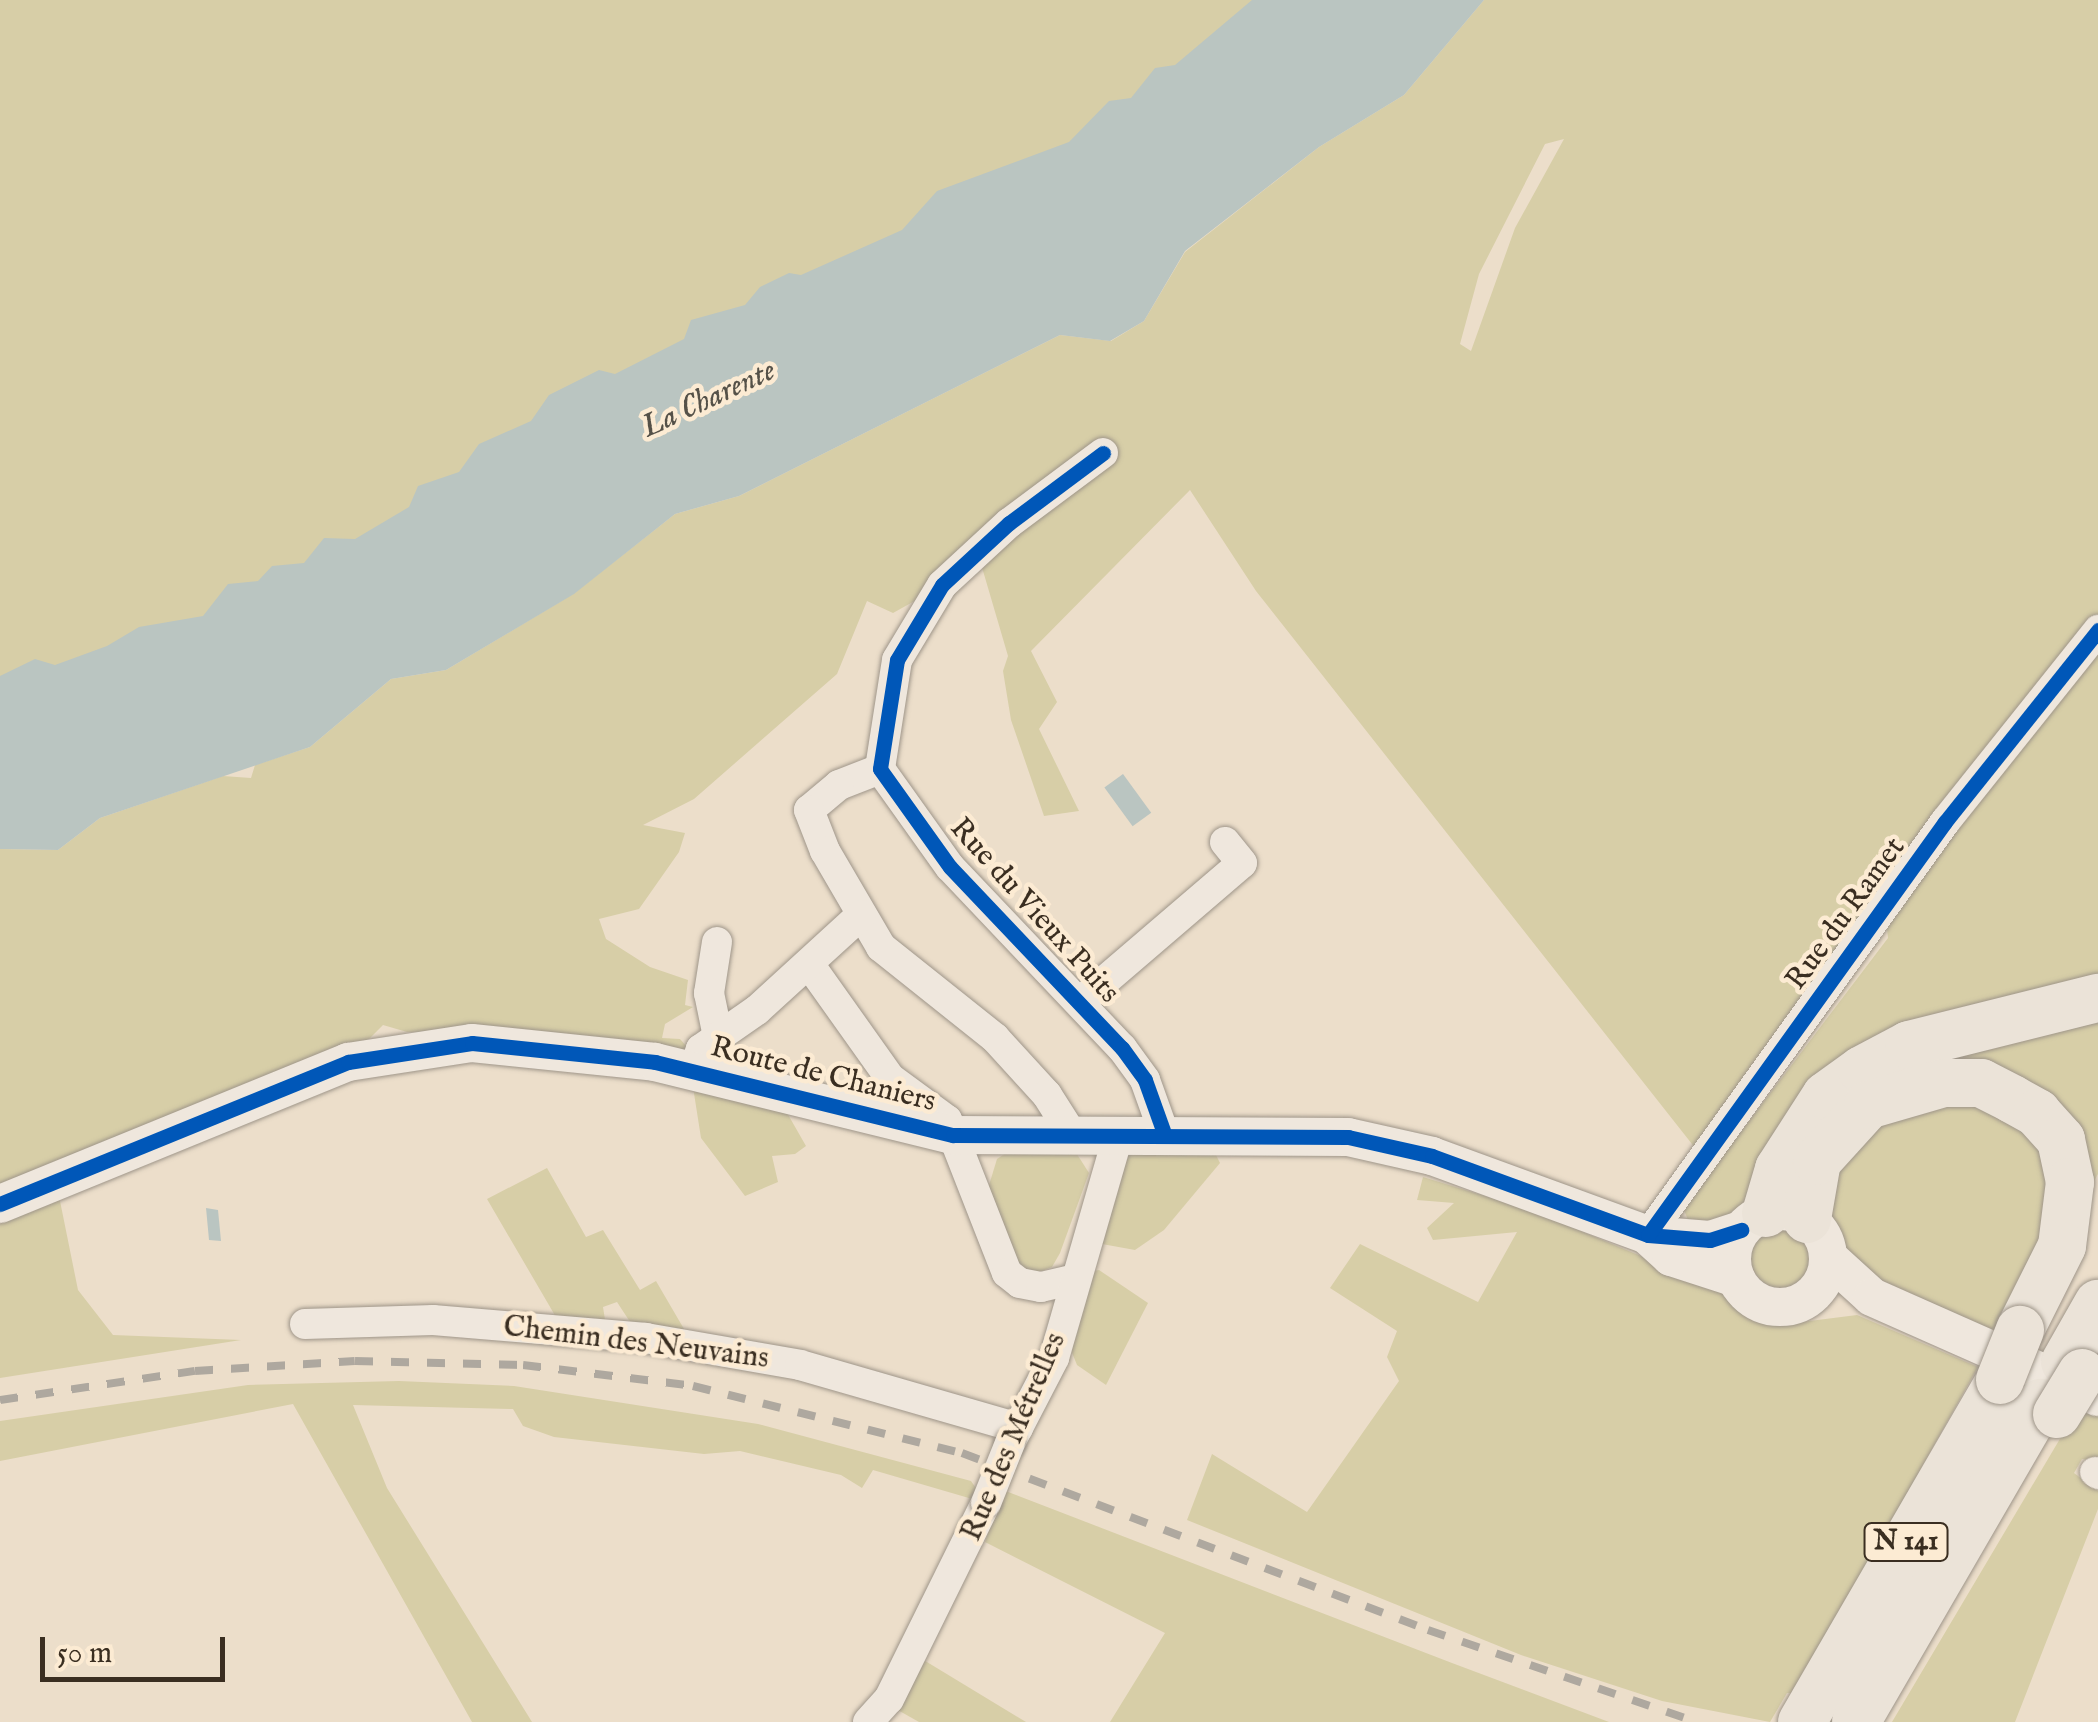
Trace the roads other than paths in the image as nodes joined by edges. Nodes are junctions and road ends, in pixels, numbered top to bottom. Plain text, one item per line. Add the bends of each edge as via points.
1 (1103, 453) dead end
2 (2098, 630) edge
3 (880, 769) junction
4 (1225, 842) dead end
5 (861, 915) junction
6 (717, 942) dead end
7 (809, 964) junction
8 (2098, 998) edge
9 (1080, 1002) junction
10 (718, 1037) junction
11 (694, 1070) junction
12 (1119, 1133) junction
13 (1164, 1133) junction
14 (953, 1135) junction
15 (1073, 1136) junction
16 (0, 1204) edge
17 (2098, 1206) edge
18 (1785, 1230) junction
19 (1648, 1235) junction
20 (1736, 1278) junction
21 (1075, 1279) junction
22 (1810, 1296) junction
23 (1872, 1297) junction
24 (2098, 1304) edge
25 (305, 1324) dead end
26 (2022, 1332) junction
27 (2074, 1383) edge
28 (1014, 1435) junction
29 (1808, 1714) edge
30 (868, 1722) edge
31 (1856, 1722) edge

1 - 3 street via 1008,523 942,584 897,660
2 - 19 street, Rue du Ramet via 1946,822
3 - 5 street via 840,785 809,810
3 - 9 street, Rue du Vieux Puits via 950,867
4 - 9 street via 1242,863
5 - 7 street
5 - 15 street via 881,947 995,1038 1047,1095
6 - 10 street via 708,993
7 - 10 street
7 - 14 street via 890,1078 947,1120
8 - 18 highway via 1910,1045 1826,1096 1779,1169
9 - 13 street, Rue du Vieux Puits via 1145,1080
10 - 11 street via 701,1049
11 - 14 street, Route de Chaniers
11 - 16 street, Route de Chaniers via 522,1044 384,1052 299,1079 114,1162
12 - 13 street, Route de Chaniers
12 - 15 street, Route de Chaniers
12 - 21 street, Rue des Métrelles
13 - 19 street, Route de Chaniers via 1306,1133 1377,1142
14 - 15 street, Route de Chaniers
14 - 21 street via 1008,1273 1042,1287
17 - 26 highway
18 - 19 street via 1710,1240
18 - 20 street via 1733,1247
18 - 22 street
18 - 23 street
18 - 26 highway via 1817,1161 1868,1105 1943,1083 1982,1083 2037,1113 2062,1140 2070,1182 2062,1246
19 - 20 street via 1671,1257
20 - 22 street via 1763,1304 1785,1306
21 - 28 street, Rue des Métrelles via 1054,1358
22 - 23 street
23 - 27 street
24 - 27 highway, N 141
25 - 28 street, Chemin des Neuvains via 433,1320 646,1338 800,1365
26 - 29 highway, N 141, bridge
27 - 31 highway, N 141 via 1967,1528
28 - 30 street, Rue des Métrelles, bridge via 889,1699

